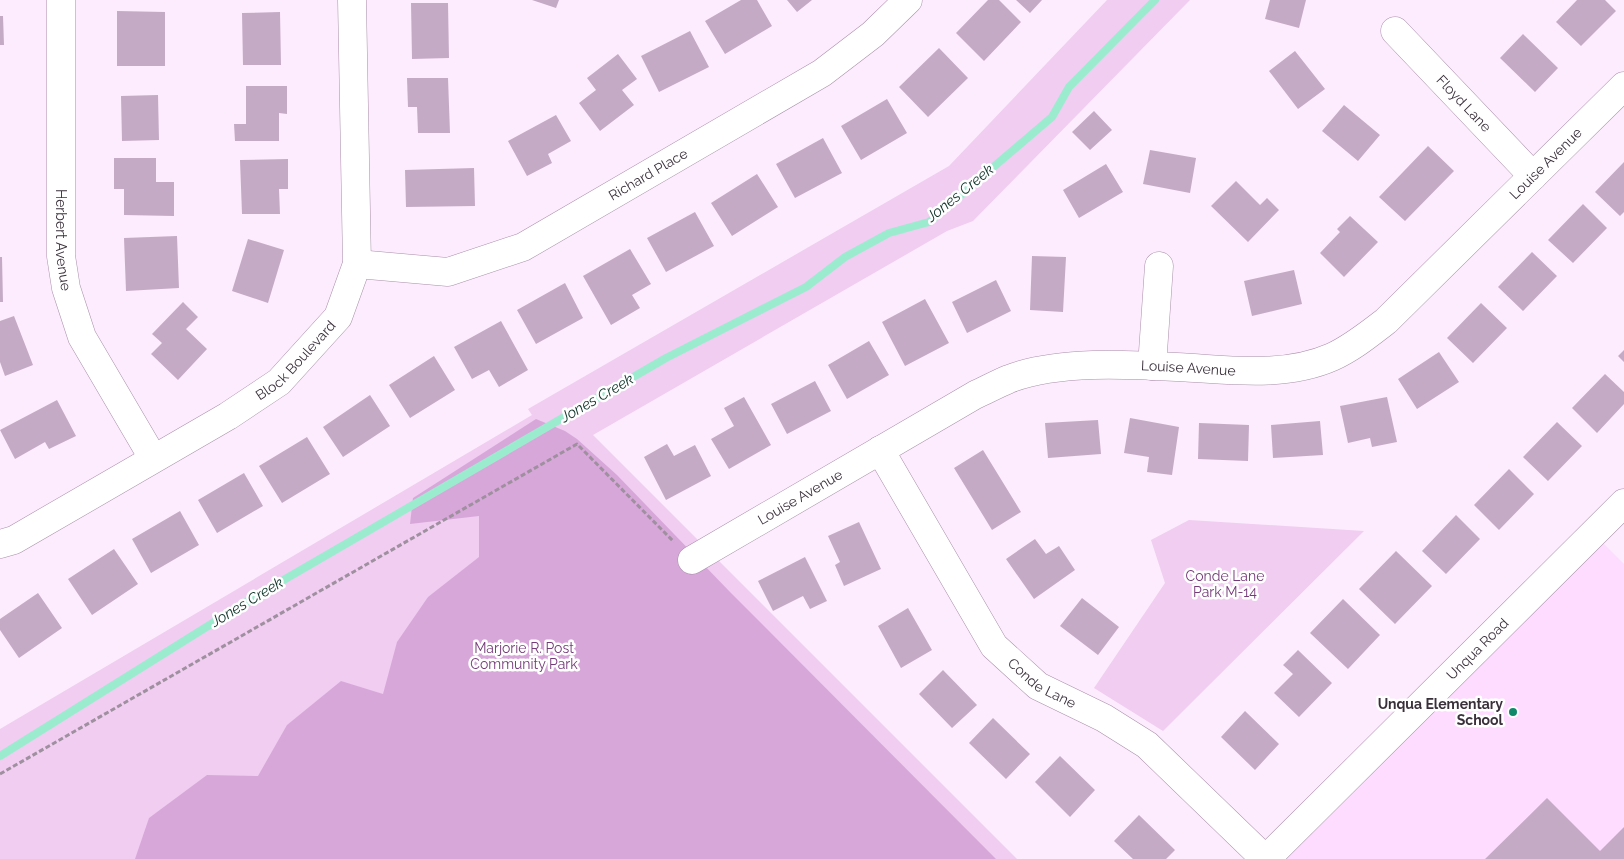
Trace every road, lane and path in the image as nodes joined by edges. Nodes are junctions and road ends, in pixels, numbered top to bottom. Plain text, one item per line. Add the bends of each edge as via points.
1 (61, 0) edge
2 (352, 0) edge
3 (908, 0) edge
4 (1395, 31) dead end
5 (1624, 86) edge
6 (1533, 176) junction
7 (357, 264) junction
8 (1159, 266) dead end
9 (1152, 366) junction
10 (880, 450) junction
11 (153, 458) junction
12 (1624, 503) edge
13 (0, 544) edge
14 (692, 560) joint
15 (0, 774) edge
16 (1265, 859) edge

1 - 11 street, Herbert Avenue via 60,256 66,288 82,337
2 - 7 street, Block Boulevard
3 - 7 street, Richard Place via 873,34 822,73 523,247 448,272
4 - 6 street, Floyd Lane
5 - 6 street, Louise Avenue
6 - 9 street, Louise Avenue via 1386,321 1331,357 1288,369 1258,372
7 - 11 street, Block Boulevard via 338,317 279,382 228,416
8 - 9 street
9 - 10 street, Louise Avenue via 1088,366 1010,378
10 - 14 street, Louise Avenue
10 - 16 street, Conde Lane via 994,646 1038,686 1104,718 1147,745
11 - 13 street, Block Boulevard via 14,540
12 - 16 street, Unqua Road
14 - 15 path via 577,444

